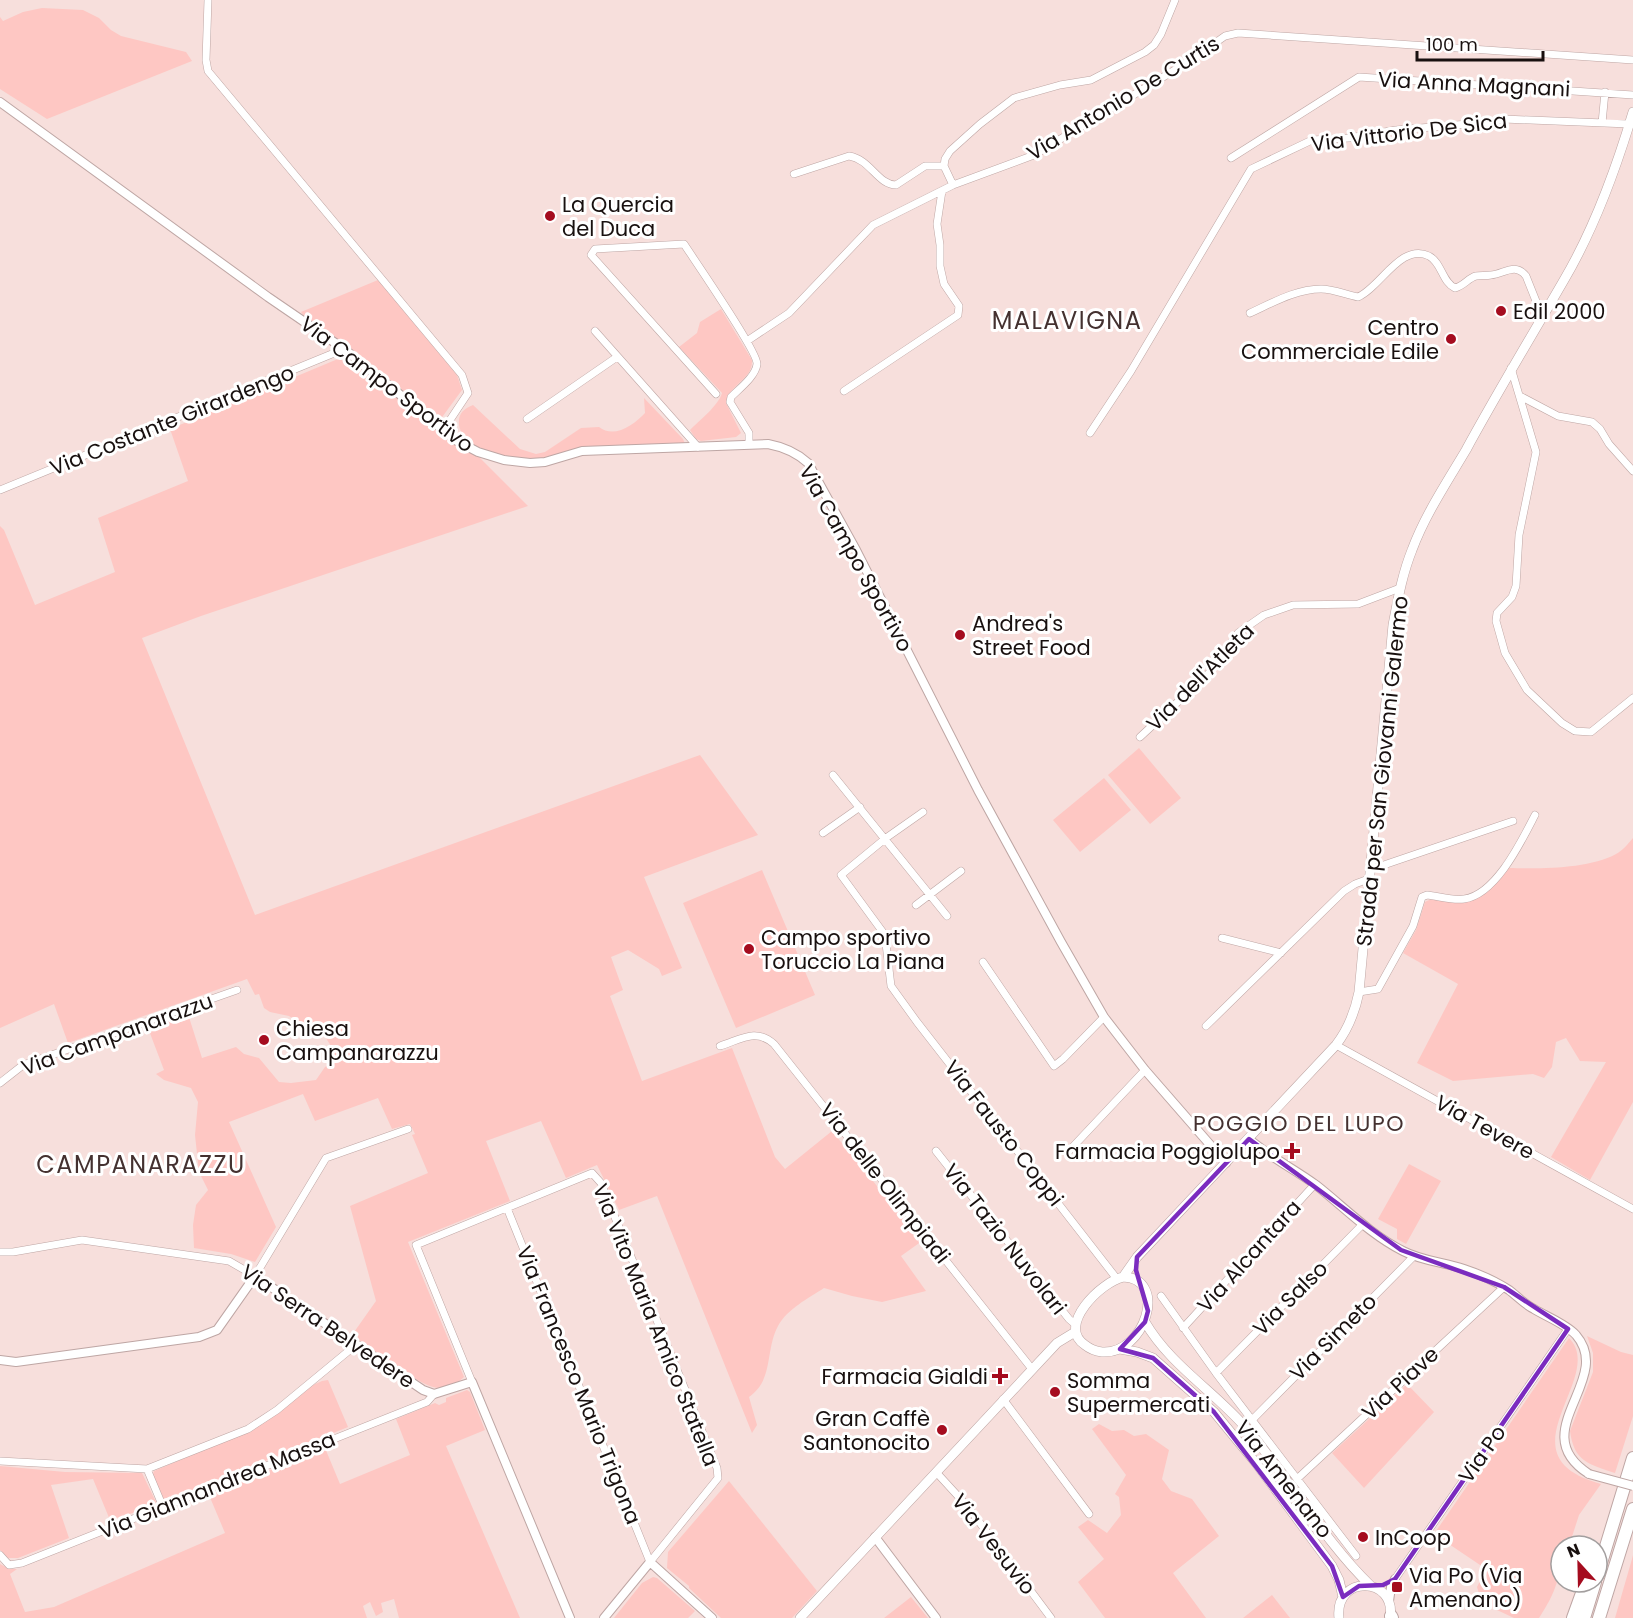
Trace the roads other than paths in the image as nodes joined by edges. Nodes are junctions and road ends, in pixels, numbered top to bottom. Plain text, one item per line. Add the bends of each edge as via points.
1 (208, 0) edge
2 (1175, 0) edge
3 (1633, 60) edge
4 (1605, 92) junction
5 (1633, 95) edge
6 (0, 102) edge
7 (1633, 112) edge
8 (1602, 123) junction
9 (1629, 124) junction
10 (1231, 158) dead end
11 (944, 166) junction
12 (794, 174) dead end
13 (953, 185) junction
14 (942, 191) junction
15 (1250, 312) dead end
16 (1542, 316) junction
17 (595, 331) dead end
18 (747, 341) junction
19 (344, 349) junction
20 (617, 357) junction
21 (1511, 368) junction
22 (844, 391) dead end
23 (716, 394) dead end
24 (1520, 396) junction
25 (527, 419) dead end
26 (444, 429) junction
27 (1090, 434) dead end
28 (749, 444) junction
29 (698, 447) junction
30 (1633, 471) edge
31 (0, 490) edge
32 (1400, 588) junction
33 (1633, 698) edge
34 (1140, 737) dead end
35 (833, 775) dead end
36 (860, 807) junction
37 (923, 812) dead end
38 (1535, 815) dead end
39 (1513, 821) dead end
40 (823, 833) dead end
41 (886, 838) junction
42 (961, 871) dead end
43 (1371, 874) junction
44 (931, 894) junction
45 (916, 905) dead end
46 (947, 916) dead end
47 (1222, 938) dead end
48 (1281, 953) junction
49 (983, 962) dead end
50 (237, 990) dead end
51 (1359, 992) junction
52 (1104, 1017) junction
53 (1206, 1026) dead end
54 (1336, 1045) junction
55 (720, 1046) dead end
56 (1145, 1070) junction
57 (0, 1083) edge
58 (408, 1129) dead end
59 (1249, 1139) junction
60 (936, 1151) dead end
61 (1067, 1153) dead end
62 (1226, 1163) junction
63 (1314, 1184) junction
64 (507, 1208) junction
65 (1633, 1209) edge
66 (1363, 1224) junction
67 (0, 1251) edge
68 (1414, 1256) junction
69 (1137, 1257) junction
70 (255, 1275) junction
71 (1120, 1278) junction
72 (1139, 1281) junction
73 (1504, 1287) junction
74 (1161, 1296) dead end
75 (1145, 1322) junction
76 (1076, 1328) junction
77 (1183, 1329) junction
78 (1568, 1329) junction
79 (1080, 1342) junction
80 (357, 1344) junction
81 (1120, 1349) junction
82 (1047, 1354) junction
83 (0, 1360) edge
84 (1032, 1369) junction
85 (1216, 1372) junction
86 (472, 1382) junction
87 (434, 1394) junction
88 (1003, 1399) junction
89 (1253, 1419) junction
90 (1633, 1456) edge
91 (0, 1461) edge
92 (147, 1469) junction
93 (936, 1472) junction
94 (1297, 1479) junction
95 (1633, 1486) edge
96 (163, 1507) junction
97 (1633, 1510) edge
98 (1089, 1514) dead end
99 (1604, 1534) edge
100 (1609, 1536) edge
101 (875, 1537) junction
102 (0, 1555) edge
103 (1356, 1556) dead end
104 (650, 1562) junction
105 (1395, 1579) junction
106 (1373, 1586) junction
107 (1582, 1594) edge
108 (1591, 1594) edge
109 (1343, 1597) junction
110 (1389, 1601) junction
111 (804, 1616) edge
112 (1391, 1617) edge
113 (570, 1618) edge
114 (604, 1618) edge
115 (712, 1618) edge
116 (936, 1618) edge
117 (1051, 1618) edge
118 (1339, 1618) edge
119 (1573, 1618) edge
120 (1584, 1618) edge
121 (1599, 1618) edge
122 (1606, 1618) edge

1 - 26 street via 208,71 462,375 468,393
2 - 11 street via 1161,34 1145,52 1091,80 1014,98 950,151
3 - 13 street, Via Antonio De Curtis via 1238,33 1225,36 1188,63 1034,155
4 - 5 street, Via Anna Magnani
4 - 8 street
4 - 10 street, Via Anna Magnani via 1359,77
6 - 19 street, Via Campo Sportivo
7 - 9 main road, Strada per San Giovanni Galermo
8 - 9 street, Via Vittorio De Sica
8 - 27 street, Via Vittorio De Sica via 1504,119 1312,140 1251,169
9 - 16 main road, Strada per San Giovanni Galermo via 1590,226
11 - 12 street via 925,166 896,185 885,183 867,163 849,156
11 - 13 street
13 - 14 street, Via Antonio De Curtis
14 - 18 street, Via Antonio De Curtis via 873,225 789,313
14 - 22 street via 937,225 942,278 958,306 958,315
15 - 16 street via 1312,290 1358,297 1398,261 1422,254 1432,259 1455,288 1475,276 1521,270
16 - 21 main road, Strada per San Giovanni Galermo
17 - 20 street
18 - 23 street via 684,244 595,249 591,255
18 - 28 street via 757,365 730,402 748,433
19 - 26 street, Via Campo Sportivo
19 - 31 street, Via Costante Girardengo
20 - 25 street
20 - 29 street
21 - 24 street
21 - 32 main road, Strada per San Giovanni Galermo via 1419,533
24 - 30 street via 1558,416 1592,422
24 - 33 street via 1536,452 1519,535 1516,586 1512,597 1497,613 1504,653 1527,690 1575,731 1591,732
26 - 29 street, Via Campo Sportivo via 478,452 530,463 582,451
28 - 29 street, Via Campo Sportivo
28 - 52 street, Via Campo Sportivo via 786,448 808,463 978,790
32 - 34 street, Via dell'Atleta via 1358,604 1293,605 1264,615 1238,633 1210,672
32 - 43 main road, Strada per San Giovanni Galermo
35 - 36 street
36 - 40 street
36 - 41 street
37 - 41 street
38 - 51 street via 1507,866 1492,883 1465,899 1422,897 1413,926 1378,989
39 - 43 street
41 - 44 street
41 - 71 street, Via Fausto Coppi via 841,875 885,934 891,986
42 - 44 street
43 - 48 street via 1344,891
43 - 51 main road, Strada per San Giovanni Galermo
44 - 45 street
44 - 46 street
47 - 48 street
48 - 53 street
49 - 52 street via 1054,1066
50 - 57 street, Via Campanarazzu via 23,1065
51 - 54 main road, Strada per San Giovanni Galermo via 1346,1033
52 - 56 street, Via Campo Sportivo
54 - 59 main road, Strada per San Giovanni Galermo
54 - 65 street, Via Tevere
55 - 84 street, Via delle Olimpiadi via 757,1034 774,1044
56 - 61 street
56 - 62 street, Via Campo Sportivo
58 - 70 street via 326,1158
59 - 62 main road, Strada per San Giovanni Galermo
59 - 63 street
60 - 76 street, Via Tazio Nuvolari
62 - 69 main road, Strada per San Giovanni Galermo
63 - 66 street
63 - 77 street, Via Alcantara
64 - 86 street via 416,1245
64 - 104 street, Via Francesco Mario Trigona
64 - 104 street, Via Vito Maria Amico Statella via 592,1173 601,1184 717,1468 718,1478
66 - 68 street
66 - 85 street, Via Salso
67 - 70 street, Via Serra Belvedere via 82,1240 229,1261
68 - 73 street via 1463,1269
68 - 89 street, Via Simeto
69 - 71 main road, Strada per San Giovanni Galermo
69 - 72 main road
70 - 80 street, Via Serra Belvedere
70 - 83 street via 217,1330 200,1337 16,1362
71 - 72 main road
71 - 76 main road via 1103,1287 1087,1303
72 - 75 main road via 1147,1297
73 - 78 street via 1529,1307
73 - 94 street, Via Piave
74 - 77 street
75 - 81 main road
75 - 106 main road, Via Amenano via 1165,1350 1247,1429 1348,1562
76 - 79 main road
76 - 82 main road
77 - 85 street
78 - 95 street, bridge via 1581,1343 1586,1362 1563,1438 1572,1461 1588,1474
78 - 105 street, Via Po
79 - 81 main road via 1092,1350
79 - 82 main road via 1064,1344
80 - 87 street, Via Serra Belvedere
80 - 92 street via 248,1429
81 - 109 main road, Via Amenano via 1153,1358 1214,1412 1332,1566
82 - 84 main road
84 - 88 main road
85 - 89 street
86 - 87 street, Via Serra Belvedere
86 - 113 street
87 - 96 street, Via Giannandrea Massa via 427,1402
88 - 93 main road
88 - 98 street
89 - 94 street
90 - 99 highway
90 - 100 highway
91 - 92 street
92 - 96 street
93 - 101 main road
93 - 117 street, Via Vesuvio via 968,1507
94 - 103 street
96 - 102 street, Via Giannandrea Massa via 22,1563 9,1565
97 - 121 highway
97 - 122 highway
101 - 111 main road
101 - 116 street
104 - 114 street
104 - 115 street
105 - 106 street
105 - 110 street
106 - 109 main road via 1352,1588
106 - 110 main road, Via Amenano
107 - 119 highway
108 - 120 highway
109 - 118 main road
110 - 112 main road

